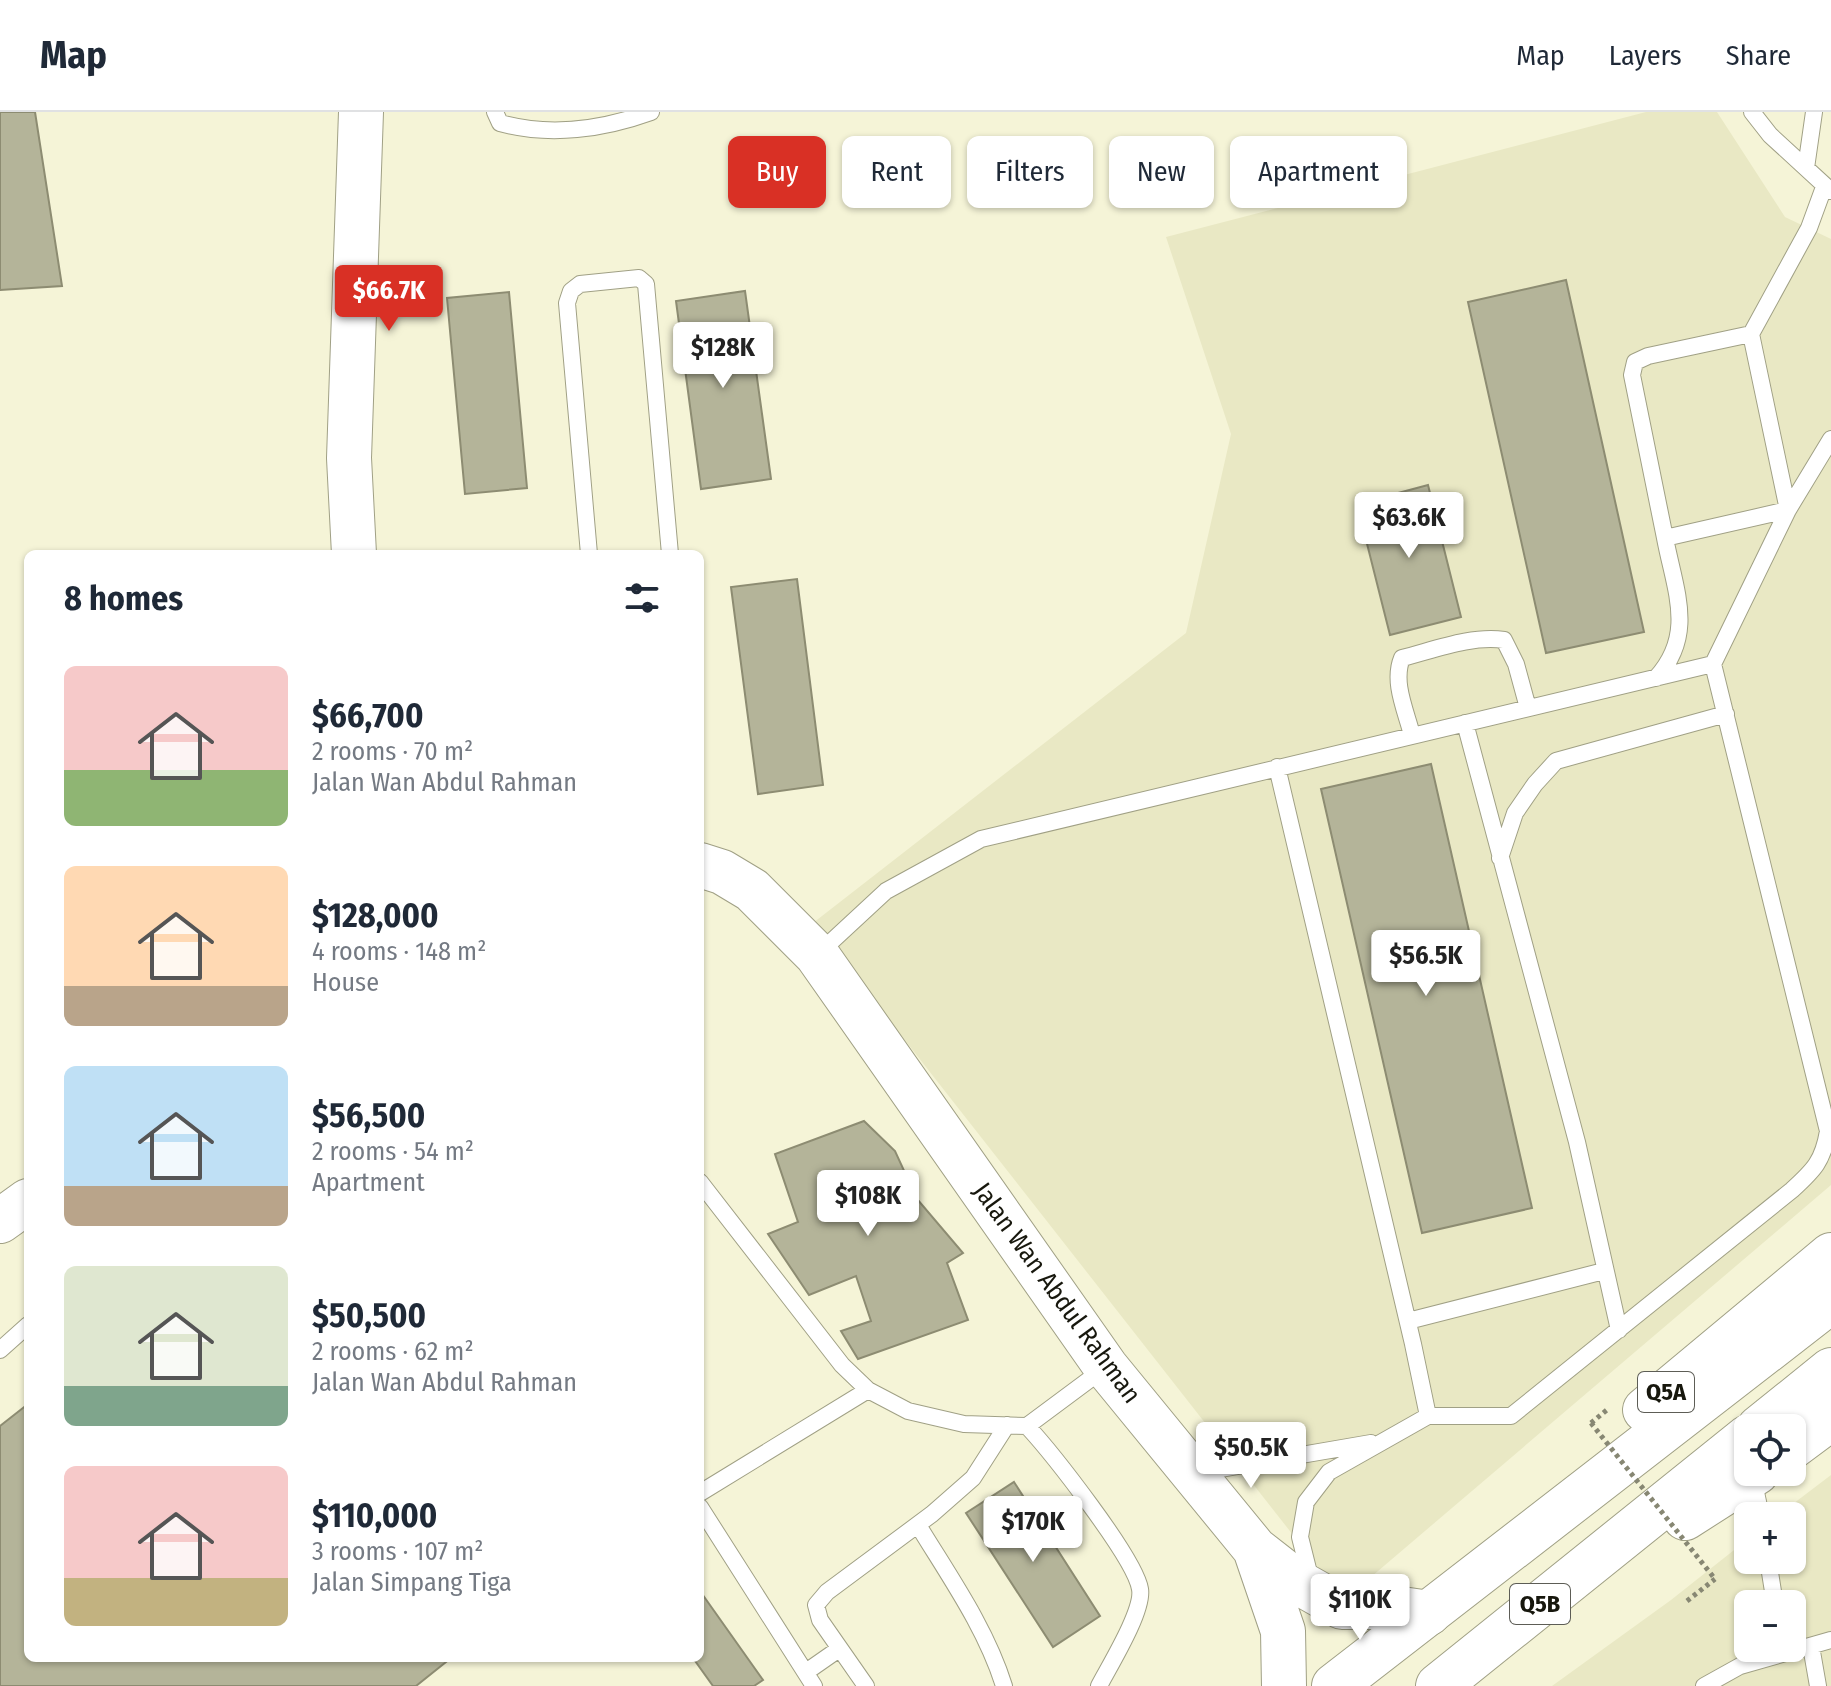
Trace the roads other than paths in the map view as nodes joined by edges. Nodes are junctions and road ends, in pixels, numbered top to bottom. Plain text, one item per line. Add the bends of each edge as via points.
1 (361, 112) edge
2 (495, 112) edge
3 (651, 112) edge
4 (1752, 112) edge
5 (1814, 112) edge
6 (1806, 168) junction
7 (1828, 189) edge
8 (1751, 334) junction
9 (1831, 439) edge
10 (1788, 510) junction
11 (1665, 538) junction
12 (354, 550) edge
13 (589, 550) edge
14 (670, 550) edge
15 (1713, 664) junction
16 (1656, 678) junction
17 (1528, 708) junction
18 (1726, 714) junction
19 (1465, 723) junction
20 (1412, 735) junction
21 (1277, 767) junction
22 (1499, 859) junction
23 (704, 866) edge
24 (817, 955) junction
25 (704, 1187) edge
26 (24, 1204) edge
27 (0, 1221) edge
28 (1831, 1255) edge
29 (1604, 1271) junction
30 (1831, 1301) edge
31 (1408, 1321) junction
32 (24, 1329) edge
33 (1619, 1330) junction
34 (0, 1350) edge
35 (1106, 1367) junction
36 (1831, 1370) edge
37 (868, 1390) junction
38 (1776, 1414) edge
39 (1428, 1416) junction
40 (1831, 1418) edge
41 (1007, 1425) junction
42 (1027, 1426) junction
43 (1806, 1437) edge
44 (1380, 1441) junction
45 (1194, 1474) junction
46 (1734, 1483) edge
47 (1737, 1486) edge
48 (704, 1491) edge
49 (704, 1513) edge
50 (918, 1525) junction
51 (1517, 1545) junction
52 (1255, 1549) junction
53 (1557, 1590) junction
54 (1317, 1593) junction
55 (1429, 1613) junction
56 (1831, 1640) edge
57 (1811, 1646) junction
58 (1806, 1647) edge
59 (839, 1649) junction
60 (1752, 1662) edge
61 (810, 1679) edge
62 (866, 1686) edge
63 (1004, 1686) edge
64 (1099, 1686) edge
65 (1284, 1686) edge
66 (1334, 1686) edge
67 (1438, 1686) edge
68 (1704, 1686) edge
69 (1818, 1686) edge

1 - 12 main road via 349,458
2 - 3 lane via 500,123 521,129 584,129
4 - 6 lane
5 - 6 lane
6 - 7 lane
7 - 8 lane
8 - 10 lane
8 - 11 lane via 1635,362 1632,375
9 - 10 lane
10 - 11 lane
10 - 15 lane
11 - 16 lane via 1680,631 1671,661
13 - 14 lane via 567,303 580,284 639,278 646,284
15 - 16 lane
15 - 18 lane
16 - 17 lane
17 - 19 lane
17 - 20 lane via 1504,640 1448,646 1402,658 1399,683
18 - 22 lane via 1556,761 1515,813
18 - 33 lane via 1828,1131 1824,1155 1792,1190
19 - 20 lane
19 - 22 lane
20 - 21 lane
21 - 24 lane via 981,839 886,891
21 - 31 lane
22 - 29 lane via 1577,1142
23 - 24 main road, Jalan Wan Abdul Rahman via 752,890
24 - 35 main road, Jalan Wan Abdul Rahman
25 - 37 lane via 842,1365
26 - 27 main road
28 - 51 main road, Q5A via 1587,1458
29 - 31 lane
29 - 33 lane
30 - 51 main road, Q5A
31 - 39 lane
32 - 34 lane
33 - 39 lane via 1511,1416
35 - 42 lane
35 - 45 main road, Jalan Wan Abdul Rahman
36 - 38 main road
37 - 41 lane via 908,1411 964,1424
37 - 48 lane
39 - 44 lane
40 - 43 main road
41 - 42 lane
41 - 50 lane via 973,1478
42 - 64 lane via 1090,1506 1141,1590 1135,1617
44 - 45 lane
44 - 54 lane via 1329,1472 1306,1502 1300,1537
45 - 52 main road, Jalan Wan Abdul Rahman
46 - 53 main road, Q5B via 1642,1521
47 - 53 main road, Q5B via 1648,1542
49 - 61 lane
50 - 59 lane via 868,1559 816,1605
50 - 63 lane via 974,1617
51 - 55 main road, Q5A
52 - 54 main road
52 - 65 main road via 1283,1631
53 - 67 main road, Q5B
54 - 55 main road via 1342,1607
55 - 66 main road, Q5A
56 - 57 lane
57 - 58 lane
57 - 69 lane
59 - 61 lane
59 - 62 lane
60 - 68 lane

